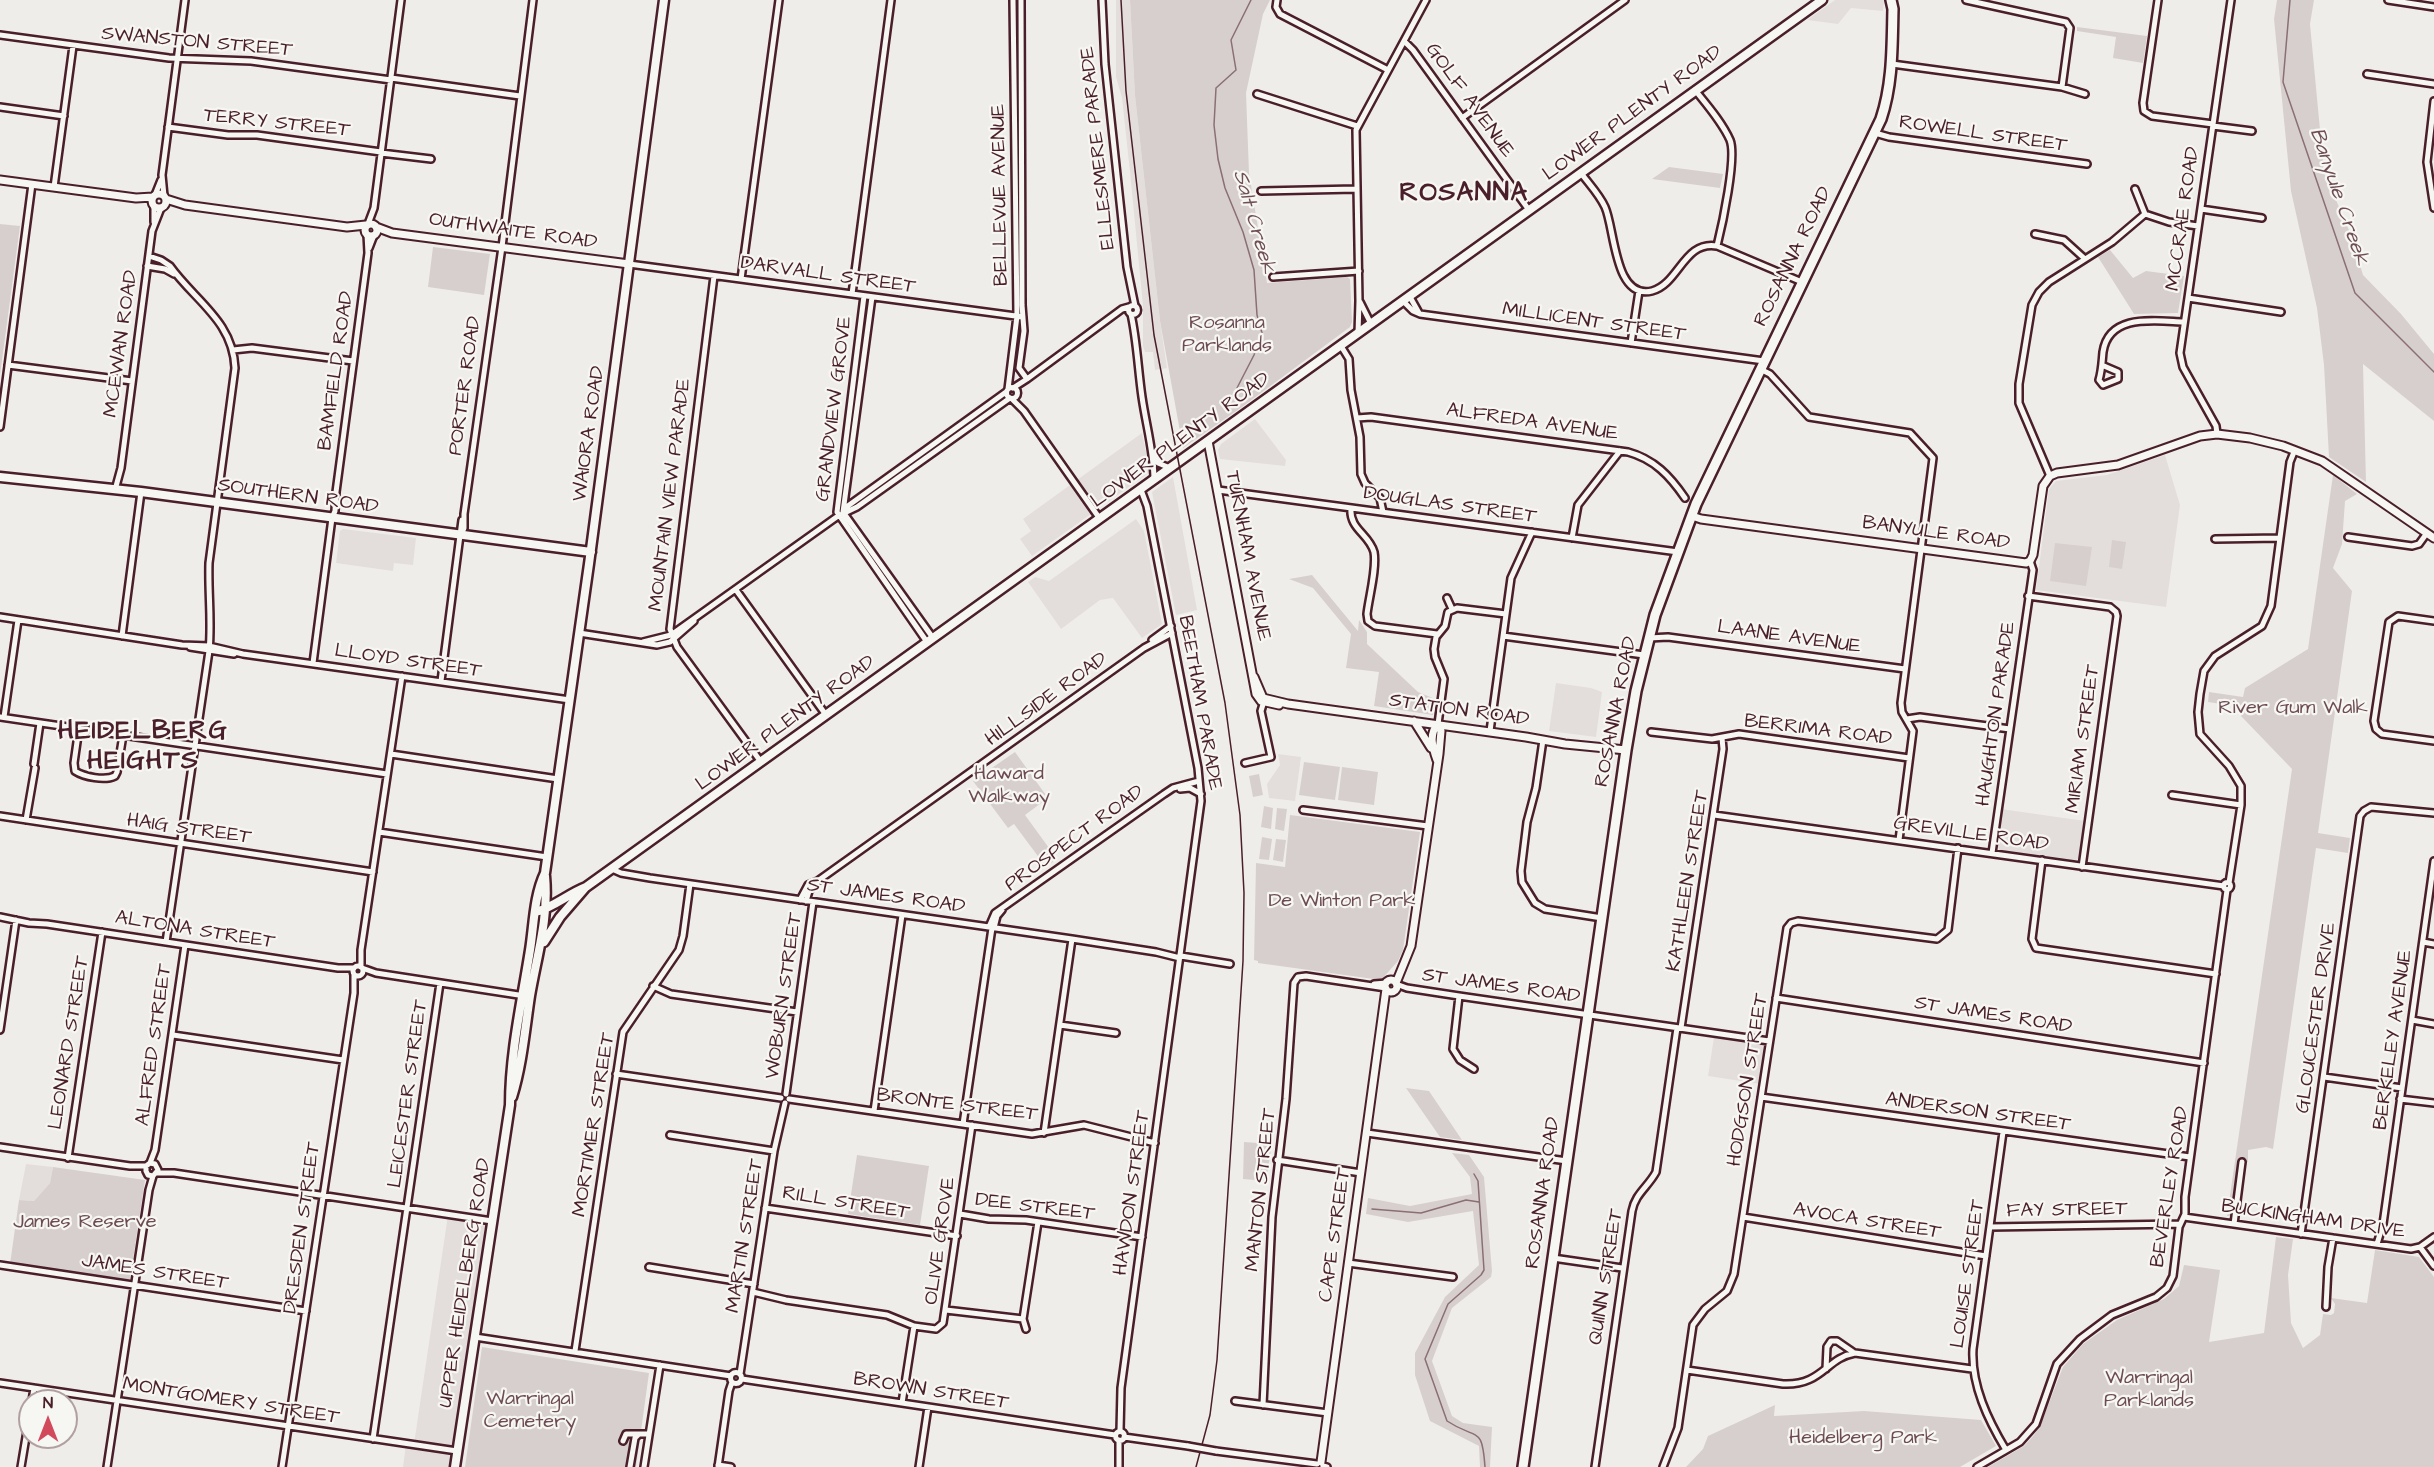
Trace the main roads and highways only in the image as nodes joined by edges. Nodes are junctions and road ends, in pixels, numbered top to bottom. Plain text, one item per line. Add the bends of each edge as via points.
1 (664, 0) edge
2 (1813, 0) edge
3 (1822, 0) edge
4 (1893, 3) edge
5 (1793, 20) junction
6 (0, 477) edge
7 (591, 552) junction
8 (545, 873) junction
9 (586, 887) junction
10 (546, 888) junction
11 (561, 901) junction
12 (567, 908) junction
13 (546, 913) junction
14 (535, 915) junction
15 (541, 948) junction
16 (526, 996) junction
17 (455, 1467) edge
18 (1523, 1467) edge

1 - 7 main road, WAIORA ROAD
2 - 5 main road, LOWER PLENTY ROAD
3 - 5 main road, LOWER PLENTY ROAD
4 - 18 highway, ROSANNA ROAD via 1892,64 1887,99 1875,133 1692,516 1644,655 1626,750
5 - 9 main road, LOWER PLENTY ROAD
6 - 7 main road, SOUTHERN ROAD
7 - 8 main road, WAIORA ROAD
8 - 10 main road, WAIORA ROAD
8 - 14 main road, WAIORA ROAD
9 - 11 main road, LOWER PLENTY ROAD
9 - 12 main road, LOWER PLENTY ROAD
10 - 11 main road via 550,896
10 - 13 main road, WAIORA ROAD
11 - 13 main road, LOWER PLENTY ROAD
12 - 13 main road via 554,916
12 - 15 main road, LOWER PLENTY ROAD
13 - 14 main road
13 - 15 main road, UPPER HEIDELBERG ROAD
14 - 16 main road, UPPER HEIDELBERG ROAD
15 - 16 main road, UPPER HEIDELBERG ROAD
16 - 17 main road, UPPER HEIDELBERG ROAD via 516,1085

